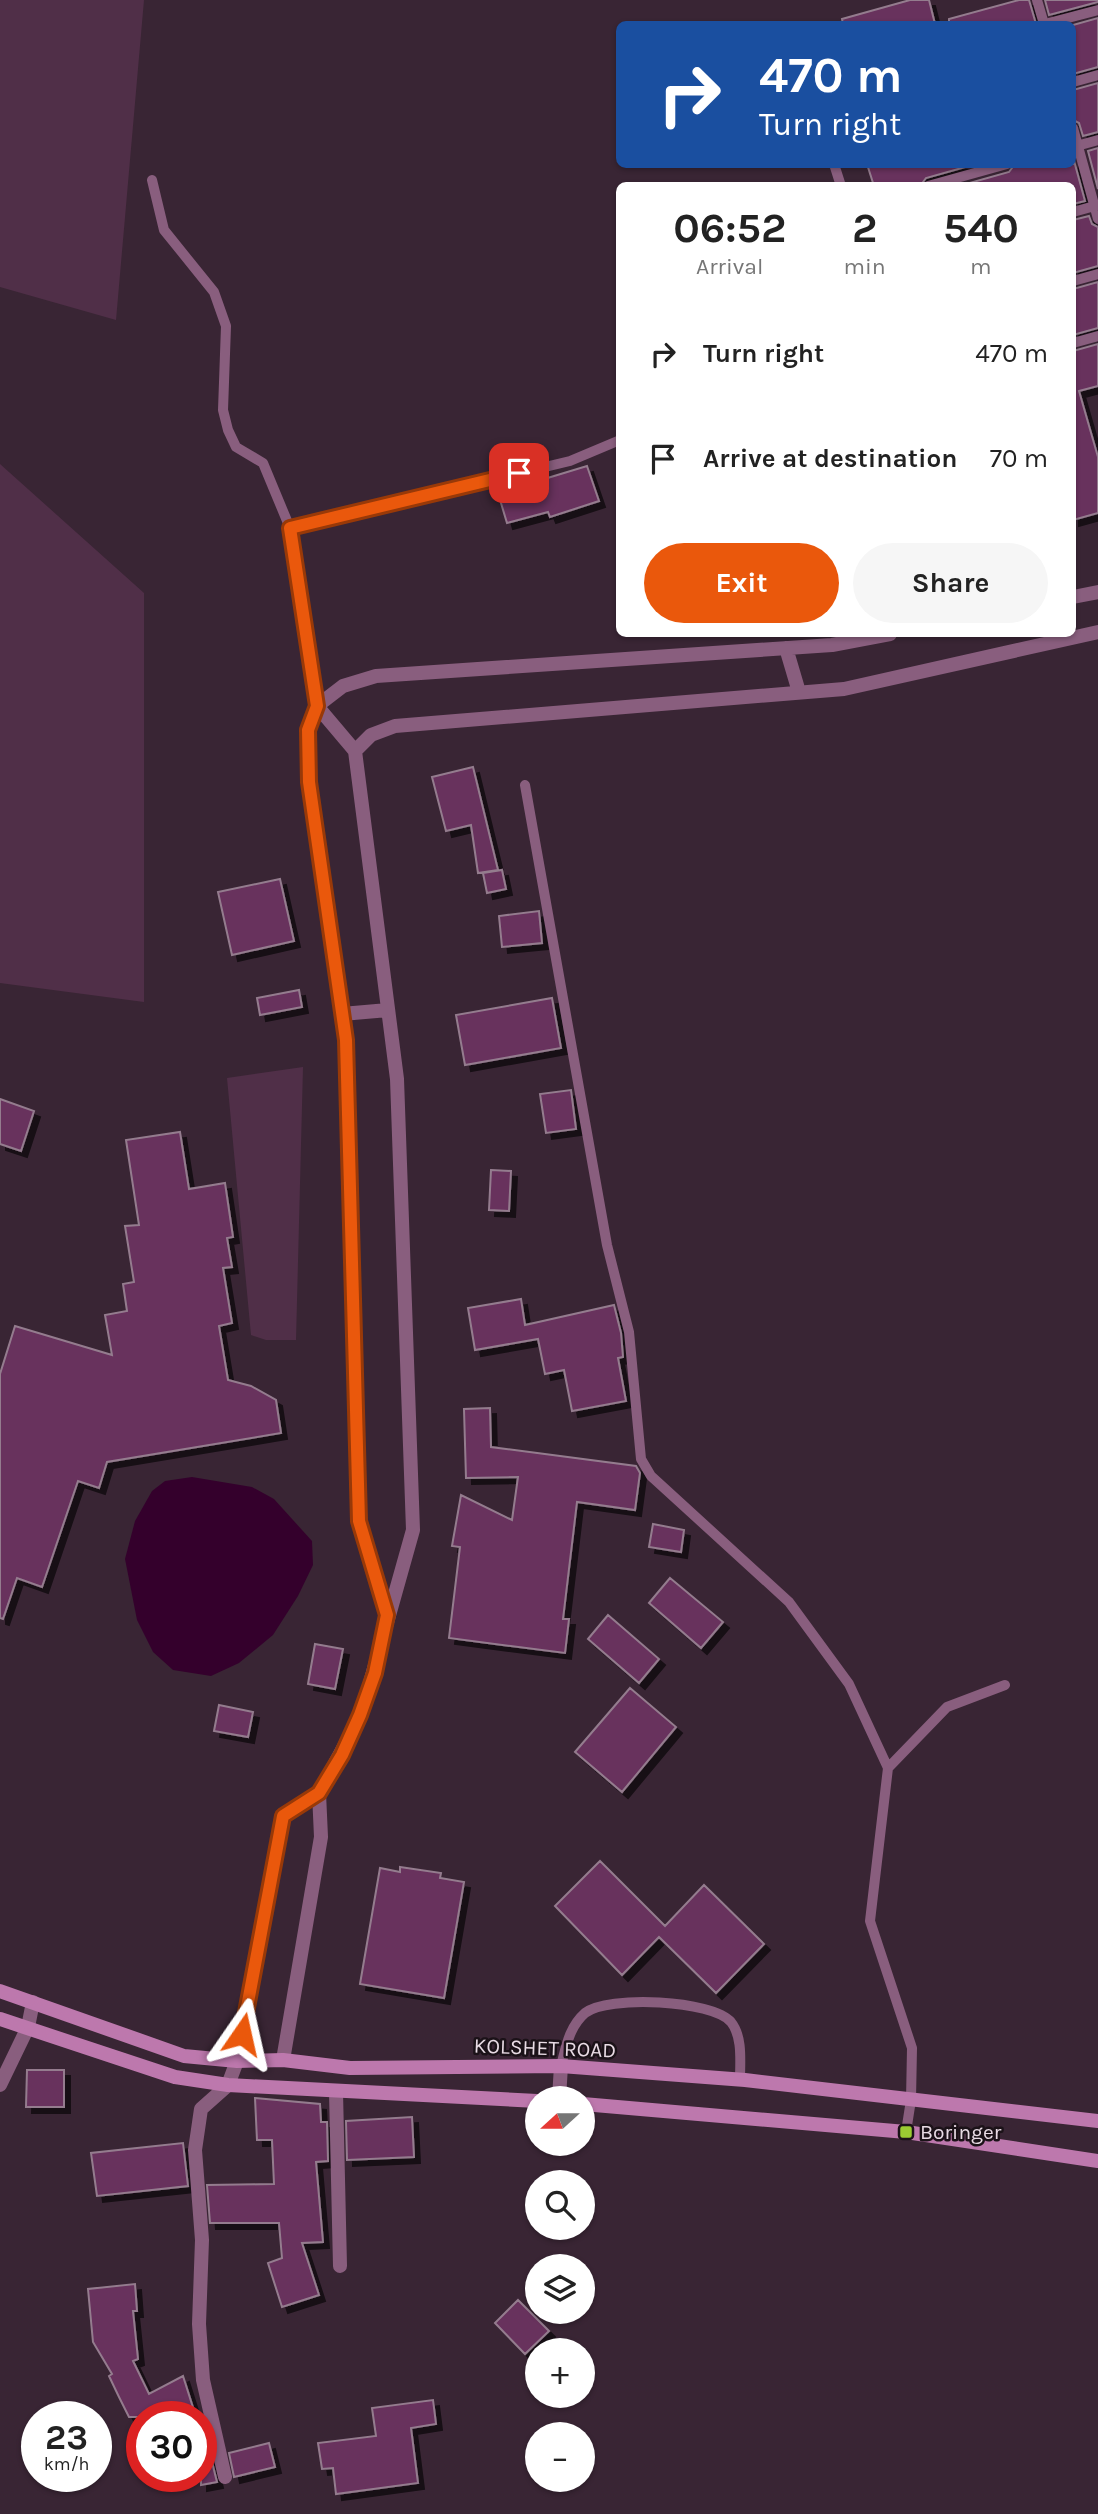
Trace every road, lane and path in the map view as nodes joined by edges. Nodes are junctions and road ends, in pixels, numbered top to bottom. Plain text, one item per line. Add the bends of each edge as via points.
1 (1037, 0) edge
2 (1098, 10) edge
3 (1043, 21) edge
4 (1056, 21) edge
5 (1098, 75) edge
6 (1076, 81) edge
7 (1098, 140) edge
8 (1076, 146) edge
9 (1076, 149) edge
10 (993, 168) edge
11 (152, 180) dead end
12 (942, 182) edge
13 (1096, 205) edge
14 (1076, 211) edge
15 (1098, 219) edge
16 (1098, 274) edge
17 (1076, 280) edge
18 (1097, 339) edge
19 (1076, 342) edge
20 (616, 442) edge
21 (290, 528) junction
22 (1098, 592) edge
23 (1076, 596) edge
24 (1098, 632) edge
25 (874, 637) edge
26 (1076, 637) edge
27 (1076, 637) edge
28 (786, 648) junction
29 (799, 692) junction
30 (317, 706) junction
31 (355, 751) junction
32 (525, 785) dead end
33 (388, 1010) junction
34 (342, 1014) junction
35 (387, 1615) junction
36 (1005, 1685) dead end
37 (888, 1768) junction
38 (319, 1793) junction
39 (0, 1991) edge
40 (33, 2002) junction
41 (0, 2019) edge
42 (28, 2027) junction
43 (283, 2060) junction
44 (237, 2061) junction
45 (561, 2066) junction
46 (740, 2080) junction
47 (0, 2085) edge
48 (228, 2085) junction
49 (560, 2086) edge
50 (336, 2092) junction
51 (525, 2100) edge
52 (911, 2100) junction
53 (595, 2105) edge
54 (1098, 2121) edge
55 (906, 2132) junction
56 (1098, 2161) edge
57 (340, 2266) dead end
58 (225, 2477) dead end

1 - 3 lane
2 - 4 lane
5 - 6 lane
7 - 8 lane
9 - 13 lane
10 - 12 lane
11 - 21 lane via 164,230 214,292 226,326 223,410 228,430 236,447 263,463
13 - 14 lane
13 - 15 lane
16 - 17 lane
18 - 19 lane
20 - 21 lane via 570,461
21 - 30 lane
22 - 23 street
24 - 26 street
25 - 28 street
27 - 29 street via 844,689
28 - 29 street
28 - 30 street via 376,676 343,686
29 - 31 street via 394,726 371,735
30 - 31 street
30 - 34 street via 308,730 309,782
31 - 33 street
32 - 37 lane via 607,1245 629,1332 641,1460 652,1476 789,1602 849,1684
33 - 34 street
33 - 35 street via 397,1079 413,1530
34 - 35 street via 359,1521
35 - 38 street via 375,1673 360,1715
36 - 37 lane via 947,1706
37 - 52 lane via 870,1921 912,2048
38 - 43 street via 321,1837
38 - 44 street via 283,1816
39 - 40 street, KOLSHET ROAD
40 - 42 street
40 - 44 street, KOLSHET ROAD via 184,2056
41 - 42 street
42 - 47 street
42 - 48 street via 175,2077
43 - 44 street, KOLSHET ROAD
43 - 45 street, KOLSHET ROAD via 351,2068
44 - 48 street
45 - 46 street, KOLSHET ROAD
45 - 46 lane via 568,2035 594,2008 674,2004 729,2020 736,2030 741,2057
45 - 49 street
46 - 52 street, KOLSHET ROAD
48 - 50 street
48 - 58 street via 201,2109 195,2150 202,2240 199,2324 203,2380
50 - 51 street
50 - 57 street
52 - 54 street, KOLSHET ROAD
52 - 55 lane
53 - 55 street
55 - 56 street

